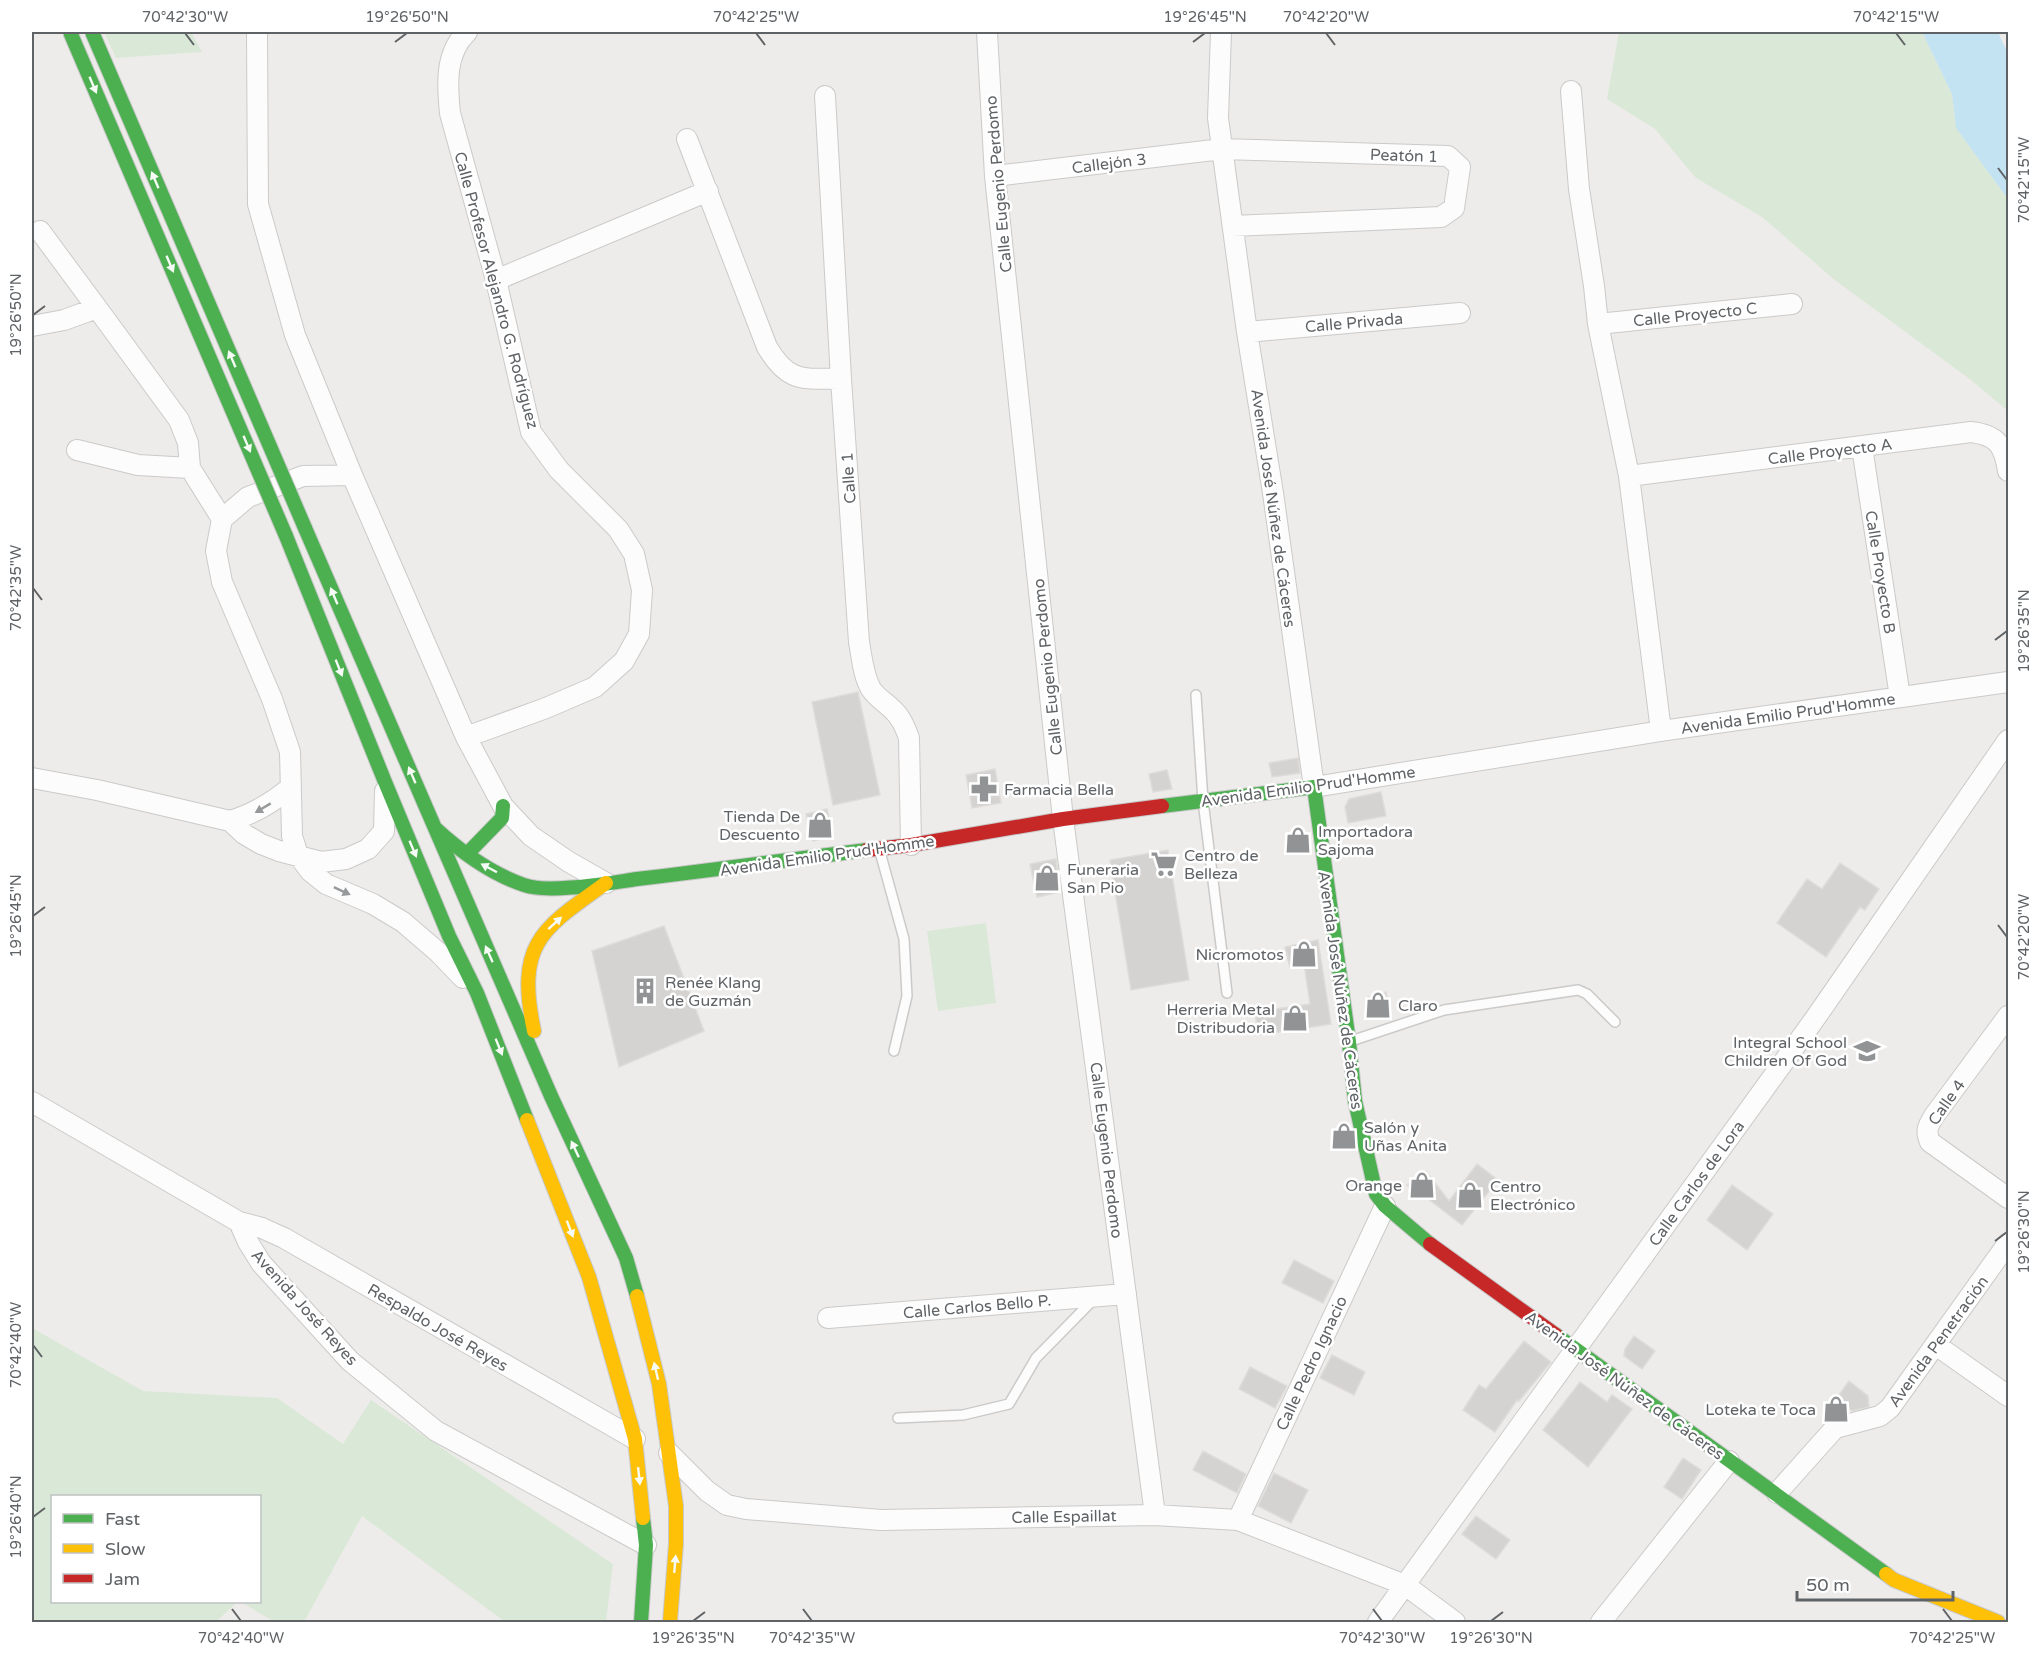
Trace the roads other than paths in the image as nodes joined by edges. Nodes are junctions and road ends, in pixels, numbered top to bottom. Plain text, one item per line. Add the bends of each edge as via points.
1 (70, 32) edge
2 (92, 32) edge
3 (257, 32) edge
4 (467, 32) edge
5 (987, 32) edge
6 (1221, 32) edge
7 (1570, 91) dead end
8 (825, 96) dead end
9 (687, 139) dead end
10 (1222, 149) junction
11 (995, 176) junction
12 (708, 191) junction
13 (1233, 226) junction
14 (40, 231) dead end
15 (496, 280) junction
16 (1792, 304) dead end
17 (97, 308) junction
18 (1460, 313) dead end
19 (1598, 324) junction
20 (32, 326) edge
21 (1247, 332) junction
22 (841, 379) junction
23 (1862, 447) junction
24 (77, 450) dead end
25 (190, 468) junction
26 (2008, 471) edge
27 (352, 475) junction
28 (1629, 476) junction
29 (222, 519) junction
30 (2008, 682) edge
31 (1196, 695) dead end
32 (1900, 697) junction
33 (1661, 731) junction
34 (466, 736) junction
35 (2008, 740) edge
36 (32, 778) edge
37 (385, 782) junction
38 (291, 787) junction
39 (1314, 787) junction
40 (1203, 801) junction
41 (503, 806) junction
42 (1063, 819) junction
43 (230, 821) junction
44 (436, 829) junction
45 (911, 844) junction
46 (879, 849) junction
47 (467, 854) junction
48 (298, 855) junction
49 (606, 884) junction
50 (477, 993) junction
51 (1227, 993) dead end
52 (2008, 1017) edge
53 (1615, 1022) dead end
54 (1349, 1042) junction
55 (894, 1051) dead end
56 (551, 1096) junction
57 (32, 1102) edge
58 (2008, 1198) edge
59 (1385, 1206) junction
60 (239, 1222) junction
61 (2008, 1243) edge
62 (1126, 1294) junction
63 (1096, 1296) junction
64 (828, 1318) dead end
65 (1936, 1345) junction
66 (1576, 1348) junction
67 (2008, 1396) edge
68 (898, 1418) dead end
69 (635, 1439) junction
70 (669, 1453) junction
71 (1729, 1461) junction
72 (1777, 1493) junction
73 (1155, 1515) junction
74 (1238, 1520) junction
75 (646, 1545) junction
76 (1405, 1585) junction
77 (1611, 1619) edge
78 (641, 1623) edge
79 (670, 1623) edge
80 (1378, 1623) edge
81 (1455, 1623) edge
82 (1998, 1623) edge

1 -> 37 main road, bridge via 286,536
44 -> 2 main road, bridge
3 - 27 street via 258,204 295,335
4 - 15 street, Calle Profesor Alejandro G. Rodríguez via 450,60 450,113
5 - 11 street, Calle Eugenio Perdomo
6 - 10 street, Avenida José Núñez de Cáceres via 1218,118
7 - 19 street
8 - 22 street, Calle 1
9 - 12 street
10 - 11 street, Callejón 3
10 - 13 street, Avenida José Núñez de Cáceres
10 - 13 street, Peatón 1 via 1448,156 1460,167 1455,208 1441,217
11 - 42 street, Calle Eugenio Perdomo
12 - 15 street
12 - 22 street via 774,359 783,370 799,378
13 - 21 street, Avenida José Núñez de Cáceres
14 - 17 street
15 - 34 street, Calle Profesor Alejandro G. Rodríguez via 531,432 559,470 618,529 634,554 642,590 639,634 624,661 595,687
16 - 19 street, Calle Proyecto C
17 - 20 street
17 - 25 street via 179,420 188,443
18 - 21 street, Calle Privada
19 - 28 street
21 - 39 street, Avenida José Núñez de Cáceres
22 - 45 street, Calle 1 via 859,642 865,675 872,689 894,710 909,738
23 - 26 street, Calle Proyecto A via 1971,432 1984,434 1999,443 2006,454
23 - 28 street, Calle Proyecto A
23 - 32 street, Calle Proyecto B
24 - 25 street via 138,465
25 - 29 street
27 - 29 street via 303,476 248,497
27 - 34 street
28 - 33 street
29 - 38 street via 216,551 222,582 290,752
30 - 32 street, Avenida Emilio Prud'Homme
31 - 40 lane
32 - 33 street, Avenida Emilio Prud'Homme
33 - 39 street, Avenida Emilio Prud'Homme
34 - 41 street
35 - 66 street, Calle Carlos de Lora via 1814,1020
36 - 43 street
37 - 48 street via 384,831 368,849 346,859 321,862
37 -> 50 main road
38 -> 43 street via 252,815
38 - 48 street via 292,836
39 - 40 main road, Avenida Emilio Prud'Homme
39 - 54 main road, Avenida José Núñez de Cáceres
40 - 42 main road, Avenida Emilio Prud'Homme
40 - 51 lane
41 - 47 main road via 502,818
41 - 49 street via 531,836
42 - 45 main road, Avenida Emilio Prud'Homme
42 - 62 street, Calle Eugenio Perdomo
43 - 48 street via 261,844
44 - 47 main road, Avenida Emilio Prud'Homme
56 -> 44 main road
45 - 46 main road, Avenida Emilio Prud'Homme
46 - 49 main road, Avenida Emilio Prud'Homme
46 - 55 lane via 903,939 907,996
49 -> 47 main road, Avenida Emilio Prud'Homme via 525,886
48 -> 50 street via 326,884 403,922 439,952
56 -> 49 main road, Avenida Emilio Prud'Homme via 533,1027 528,967 539,938
50 -> 69 main road via 589,1277
52 - 58 street, Calle 4 via 1927,1126 1927,1134 1930,1142
53 - 54 lane via 1578,990 1444,1010
54 - 59 main road, Avenida José Núñez de Cáceres via 1355,1101 1376,1194
70 -> 56 main road via 659,1384 626,1258
57 - 60 street
59 - 66 main road, Avenida José Núñez de Cáceres via 1413,1231
59 - 74 street, Calle Pedro Ignacio
60 - 69 street, Respaldo José Reyes via 284,1238
60 - 75 street, Avenida José Reyes via 261,1263 350,1361 436,1431
61 - 65 street, Avenida Penetración
62 - 63 street, Calle Carlos Bello P.
62 - 73 street, Calle Eugenio Perdomo
63 - 64 street, Calle Carlos Bello P.
63 - 68 lane via 1036,1358 1009,1404 963,1415
65 - 67 street
65 - 72 street, Avenida Penetración via 1890,1408 1880,1416 1835,1428
66 - 71 main road, Avenida José Núñez de Cáceres
66 - 76 street, Calle Carlos de Lora
69 -> 75 main road
70 - 73 street, Calle Espaillat via 707,1491 727,1505 746,1509 880,1520
79 -> 70 main road via 676,1506
71 - 72 main road, Avenida José Núñez de Cáceres
71 - 77 street
72 - 82 main road, Avenida José Núñez de Cáceres via 1894,1580
73 - 74 street, Calle Espaillat
74 - 76 street, Calle Espaillat
75 - 78 main road
76 - 80 street, Calle Carlos de Lora
76 - 81 street, Calle Espaillat

